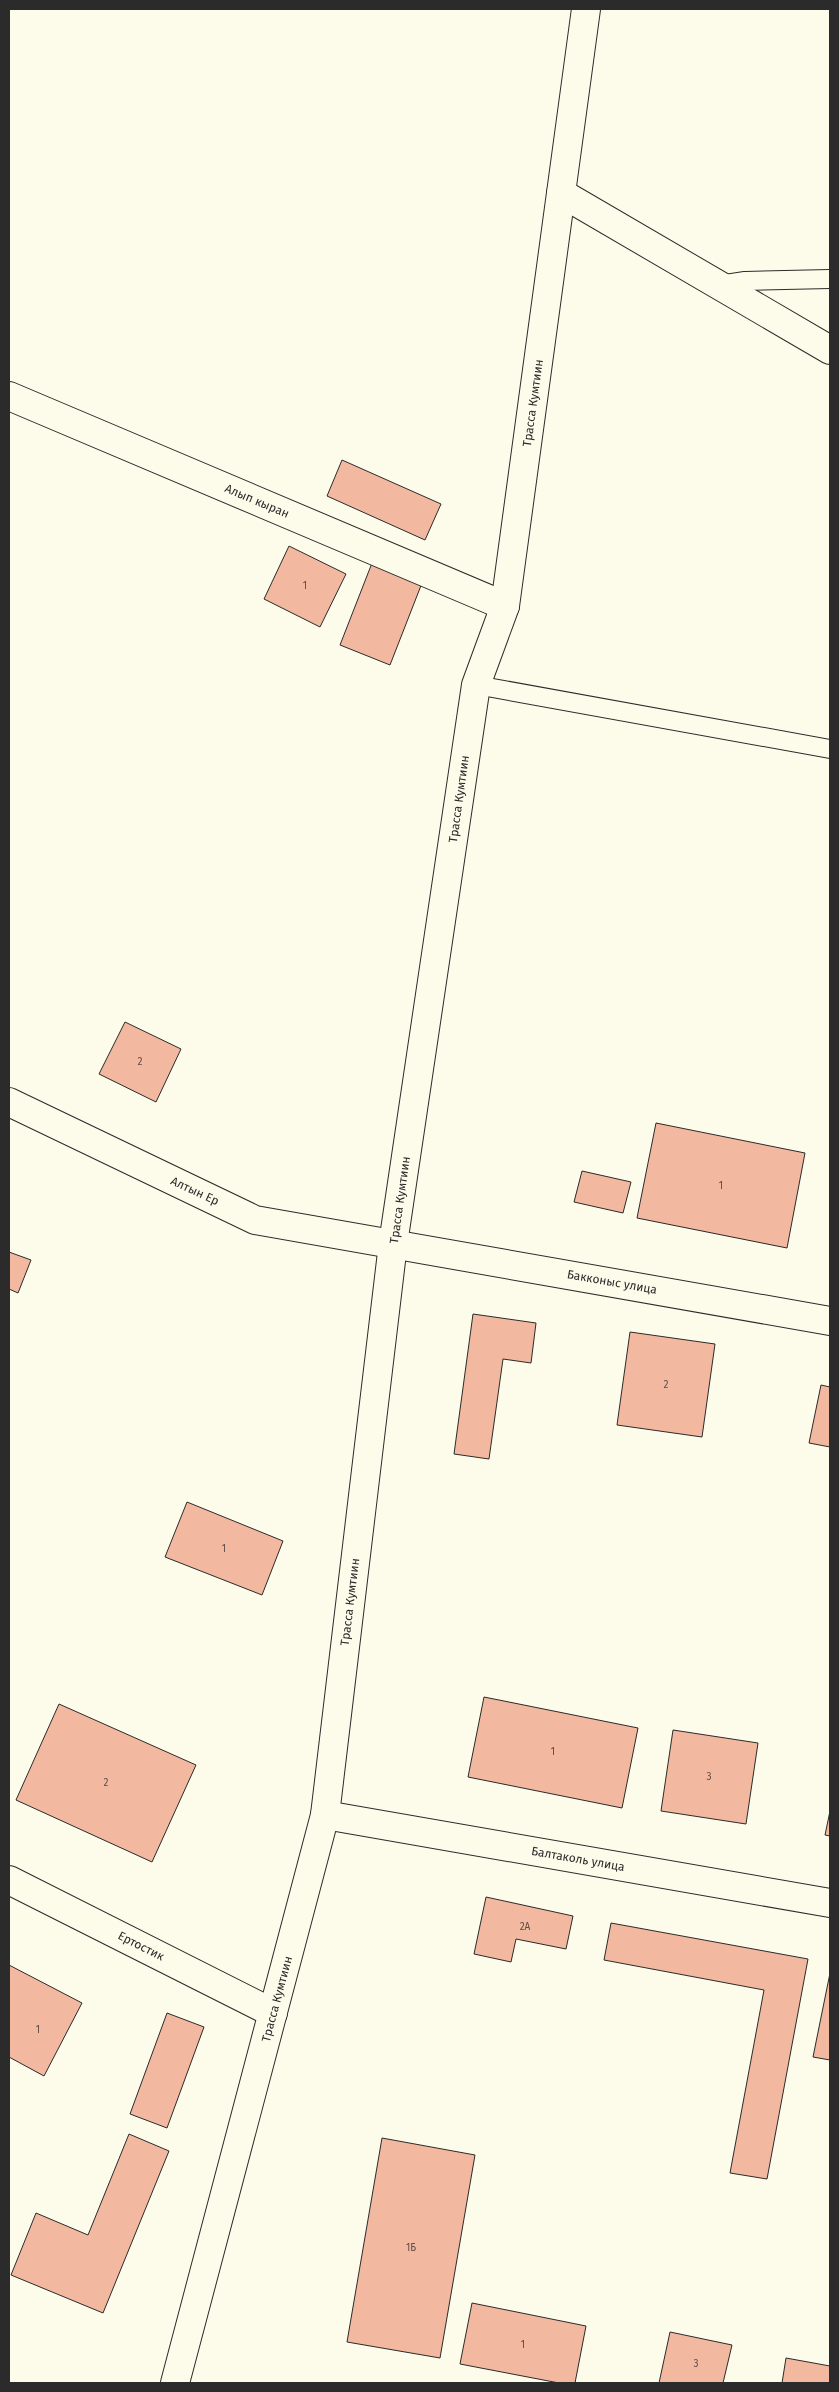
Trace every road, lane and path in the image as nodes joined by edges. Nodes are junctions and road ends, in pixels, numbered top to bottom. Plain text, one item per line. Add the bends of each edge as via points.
1 (586, 9) edge
2 (561, 193) junction
3 (830, 279) edge
4 (719, 285) junction
5 (830, 350) edge
6 (9, 396) edge
7 (505, 606) junction
8 (476, 685) junction
9 (830, 749) edge
10 (9, 1102) edge
11 (393, 1244) junction
12 (830, 1320) edge
13 (325, 1815) junction
14 (9, 1880) edge
15 (830, 1903) edge
16 (274, 2013) junction
17 (175, 2383) edge

1 - 2 street, Трасса Кумтиин
2 - 4 street
2 - 7 street, Трасса Кумтиин
3 - 4 lane via 745,281
4 - 5 street
6 - 7 street, Алып кыран
7 - 8 street, Трасса Кумтиин
8 - 9 lane
8 - 11 street, Трасса Кумтиин
10 - 11 street, Алтын Ер via 255,1220
11 - 12 street, Бакконыс улица
11 - 13 street, Трасса Кумтиин
13 - 15 street, Балтаколь улица
13 - 16 street, Трасса Кумтиин
14 - 16 street, Ертостик
16 - 17 street, Трасса Кумтиин

